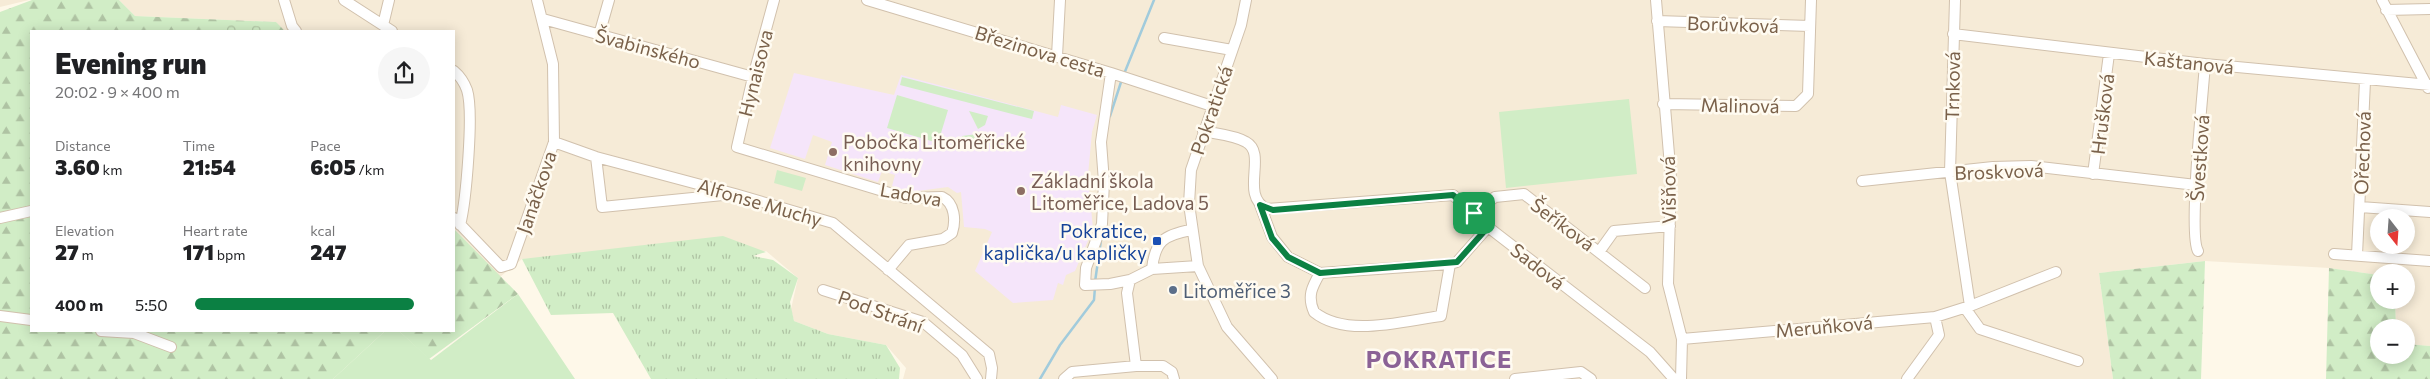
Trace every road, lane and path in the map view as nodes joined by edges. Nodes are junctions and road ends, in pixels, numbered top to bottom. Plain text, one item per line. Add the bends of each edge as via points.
1 (344, 0) edge
2 (389, 0) edge
3 (537, 0) edge
4 (609, 0) edge
5 (774, 0) edge
6 (867, 0) edge
7 (1060, 0) edge
8 (1246, 0) edge
9 (1656, 0) edge
10 (1811, 0) edge
11 (1955, 0) edge
12 (2382, 0) edge
13 (284, 1) edge
14 (2430, 9) edge
15 (2386, 10) junction
16 (543, 19) junction
17 (1657, 21) junction
18 (1810, 26) junction
19 (388, 28) edge
20 (296, 30) edge
21 (1953, 34) junction
22 (599, 35) junction
23 (1164, 38) dead end
24 (1232, 50) junction
25 (2109, 54) junction
26 (1057, 56) junction
27 (2205, 64) junction
28 (455, 72) edge
29 (1111, 73) junction
30 (753, 77) junction
31 (2365, 81) junction
32 (2429, 87) edge
33 (1663, 104) junction
34 (1212, 106) junction
35 (1203, 131) junction
36 (554, 142) junction
37 (737, 147) joint
38 (596, 157) junction
39 (1950, 172) junction
40 (2093, 174) junction
41 (1862, 181) dead end
42 (2196, 185) junction
43 (735, 194) junction
44 (1260, 205) junction
45 (2360, 206) junction
46 (30, 211) edge
47 (2430, 212) edge
48 (1474, 213) junction
49 (0, 218) edge
50 (457, 222) edge
51 (1670, 226) junction
52 (1488, 227) junction
53 (1191, 230) junction
54 (2198, 251) dead end
55 (1599, 252) junction
56 (2334, 254) dead end
57 (2358, 255) junction
58 (2430, 261) edge
59 (1450, 264) junction
60 (1198, 266) junction
61 (1152, 269) junction
62 (888, 270) junction
63 (2056, 272) dead end
64 (1320, 273) junction
65 (1130, 280) junction
66 (1645, 288) dead end
67 (823, 290) dead end
68 (1967, 307) junction
69 (0, 316) edge
70 (1935, 317) junction
71 (30, 320) edge
72 (117, 332) edge
73 (1682, 339) junction
74 (171, 347) dead end
75 (2078, 361) dead end
76 (1136, 366) junction
77 (977, 379) edge
78 (991, 379) edge
79 (1064, 379) edge
80 (1174, 379) edge
81 (1272, 379) edge
82 (1515, 379) edge
83 (1592, 379) edge
84 (1674, 379) edge
85 (1681, 379) edge
86 (1907, 379) edge

1 - 19 street
2 - 19 street
3 - 16 street, Janáčkova
4 - 22 street
5 - 30 street, Hynaisova
6 - 26 street, Březinova cesta
7 - 26 street
8 - 24 street, Pokratická
9 - 17 street, Višňová
10 - 18 street, Malinová
11 - 21 street, Trnková
12 - 15 street
13 - 20 street
14 - 15 street
15 - 32 street
16 - 22 street, Švabinského
16 - 36 street, Janáčkova via 553,64
17 - 18 street, Borůvková
17 - 33 street, Višňová
18 - 33 street, Malinová via 1808,94 1796,106
21 - 25 street, Kaštanová
21 - 39 street, Trnková
22 - 30 street, Švabinského
23 - 24 street
24 - 34 street, Pokratická
25 - 27 street, Kaštanová
25 - 40 street, Hrušková
26 - 29 street, Březinova cesta
27 - 31 street, Kaštanová
27 - 42 street, Švestková
28 - 50 street via 467,90 470,116 464,210
29 - 34 street, Březinova cesta
29 - 65 street via 1101,142 1104,182 1102,224 1086,268 1092,285
30 - 37 street, Hynaisova
31 - 32 street, Kaštanová
31 - 45 street, Ořechová
33 - 51 street, Višňová via 1671,178
34 - 35 street, Pokratická
35 - 44 street via 1244,140 1251,145 1255,159 1254,193
35 - 53 street, Pokratická via 1191,170
36 - 38 street, Alfonse Muchy
36 - 50 street, Janáčkova via 512,264 501,267
37 - 62 street, Ladova via 906,198 942,197 948,200 953,206 954,228 947,237 909,245
38 - 43 street, Alfonse Muchy
38 - 43 street via 602,207
39 - 40 street, Broskvová via 2030,166
39 - 41 street, Broskvová
39 - 68 street, Trnková
40 - 42 street, Broskvová
42 - 54 street, Švestková via 2195,241
43 - 62 street, Alfonse Muchy via 833,223
44 - 48 street, Sadová via 1273,210 1453,195
44 - 64 street via 1272,238 1288,257
45 - 47 street
45 - 57 street, Ořechová
46 - 49 street
48 - 52 street, Sadová
48 - 55 street, Šeříková via 1495,197 1524,194
51 - 55 street via 1614,231
51 - 73 street, Višňová via 1668,284
52 - 59 street via 1457,262
52 - 84 street, Sadová via 1650,352
53 - 60 street, Pokratická
53 - 61 street via 1161,240 1153,256
55 - 66 street, Šeříková
56 - 57 street
57 - 58 street
59 - 64 street
59 - 64 street via 1441,316 1357,327 1336,324 1320,316 1311,306 1310,290
60 - 61 street
60 - 81 street, Pokratická via 1227,327
61 - 65 street
62 - 78 street, Alfonse Muchy via 989,354
63 - 68 street, Meruňková
65 - 76 street via 1127,293
67 - 77 street, Pod Strání via 923,322 962,355
68 - 70 street, Meruňková
68 - 75 street via 1980,329
69 - 71 street
70 - 73 street, Meruňková
70 - 86 street via 1938,335
72 - 74 street via 134,333
73 - 85 street, Višňová
76 - 79 street via 1072,372
76 - 80 street via 1163,366 1172,372
82 - 83 street via 1581,372

